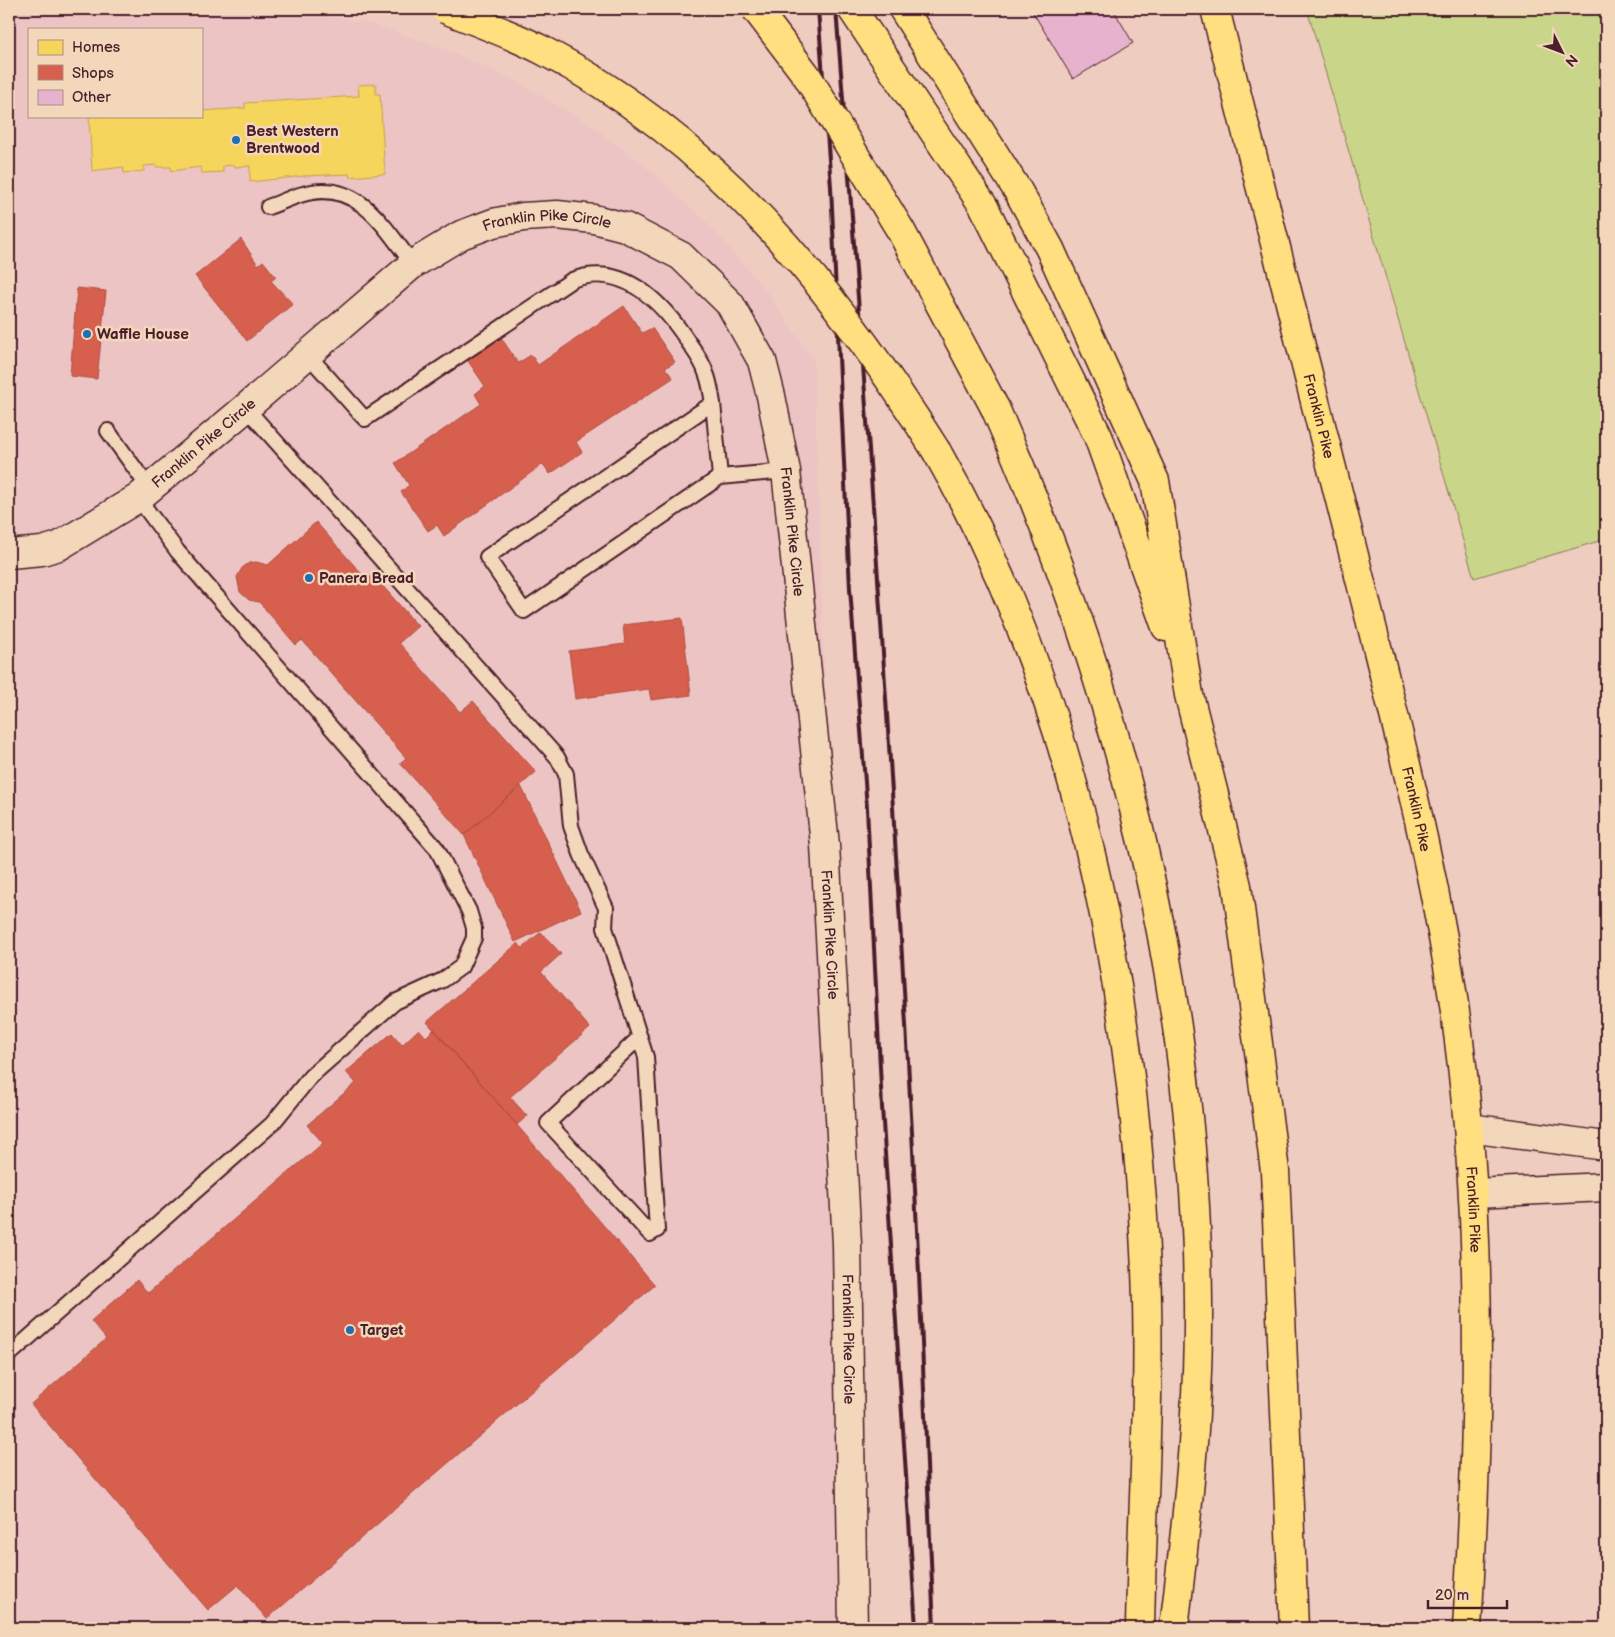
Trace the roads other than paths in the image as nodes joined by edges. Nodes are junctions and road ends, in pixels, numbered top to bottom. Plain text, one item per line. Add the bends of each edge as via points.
1 (445, 9) edge
2 (756, 9) edge
3 (852, 9) edge
4 (903, 9) edge
5 (1215, 9) edge
6 (268, 207) dead end
7 (413, 264) junction
8 (308, 355) junction
9 (713, 403) junction
10 (246, 408) junction
11 (108, 431) dead end
12 (786, 472) junction
13 (720, 477) junction
14 (143, 493) junction
15 (9, 554) edge
16 (1189, 695) junction
17 (640, 1037) junction
18 (1469, 1128) junction
19 (1606, 1146) edge
20 (1606, 1187) edge
21 (1474, 1193) junction
22 (9, 1355) edge
23 (853, 1628) edge
24 (1140, 1628) edge
25 (1174, 1628) edge
26 (1294, 1628) edge
27 (1468, 1628) edge

1 - 24 main road, bridge via 541,50 581,72 662,127 736,190 770,225 832,299 937,452 974,521 1014,608 1039,677 1085,831 1117,986 1137,1146 1146,1269 1148,1422
2 - 25 main road, bridge via 807,76 901,231 995,408 1063,572 1105,697 1160,926 1175,1018 1191,1159 1198,1300 1194,1441
3 - 16 main road via 984,207 1098,436
4 - 16 main road via 1018,191 1050,249 1155,481
5 - 18 main road, Franklin Pike via 1402,748 1434,888 1449,968
6 - 7 lane via 313,192 345,194 369,208
7 - 8 street, Franklin Pike Circle
7 - 12 street, Franklin Pike Circle via 462,235 523,216 594,219 625,227 655,241 681,256 705,278 730,304 747,332 762,361
8 - 9 lane via 365,419 572,280 586,274 606,275 624,280 672,316 706,371
8 - 10 street, Franklin Pike Circle
9 - 13 lane
9 - 13 lane via 487,557 524,611
10 - 14 street, Franklin Pike Circle
10 - 17 lane via 557,757 566,774 570,826 606,908 606,928
11 - 14 lane
12 - 13 lane
12 - 23 street, Franklin Pike Circle via 825,845 847,1244
14 - 15 street, Franklin Pike Circle via 60,546
14 - 22 lane via 178,552 437,849 469,911 474,938 461,967 443,980 395,1002 311,1076 272,1124
16 - 26 main road via 1236,886 1275,1171
17 - 17 lane via 646,1057 657,1230 650,1234 548,1122
18 - 19 street
18 - 21 main road, Franklin Pike
20 - 21 street
21 - 27 main road, Franklin Pike via 1477,1430

